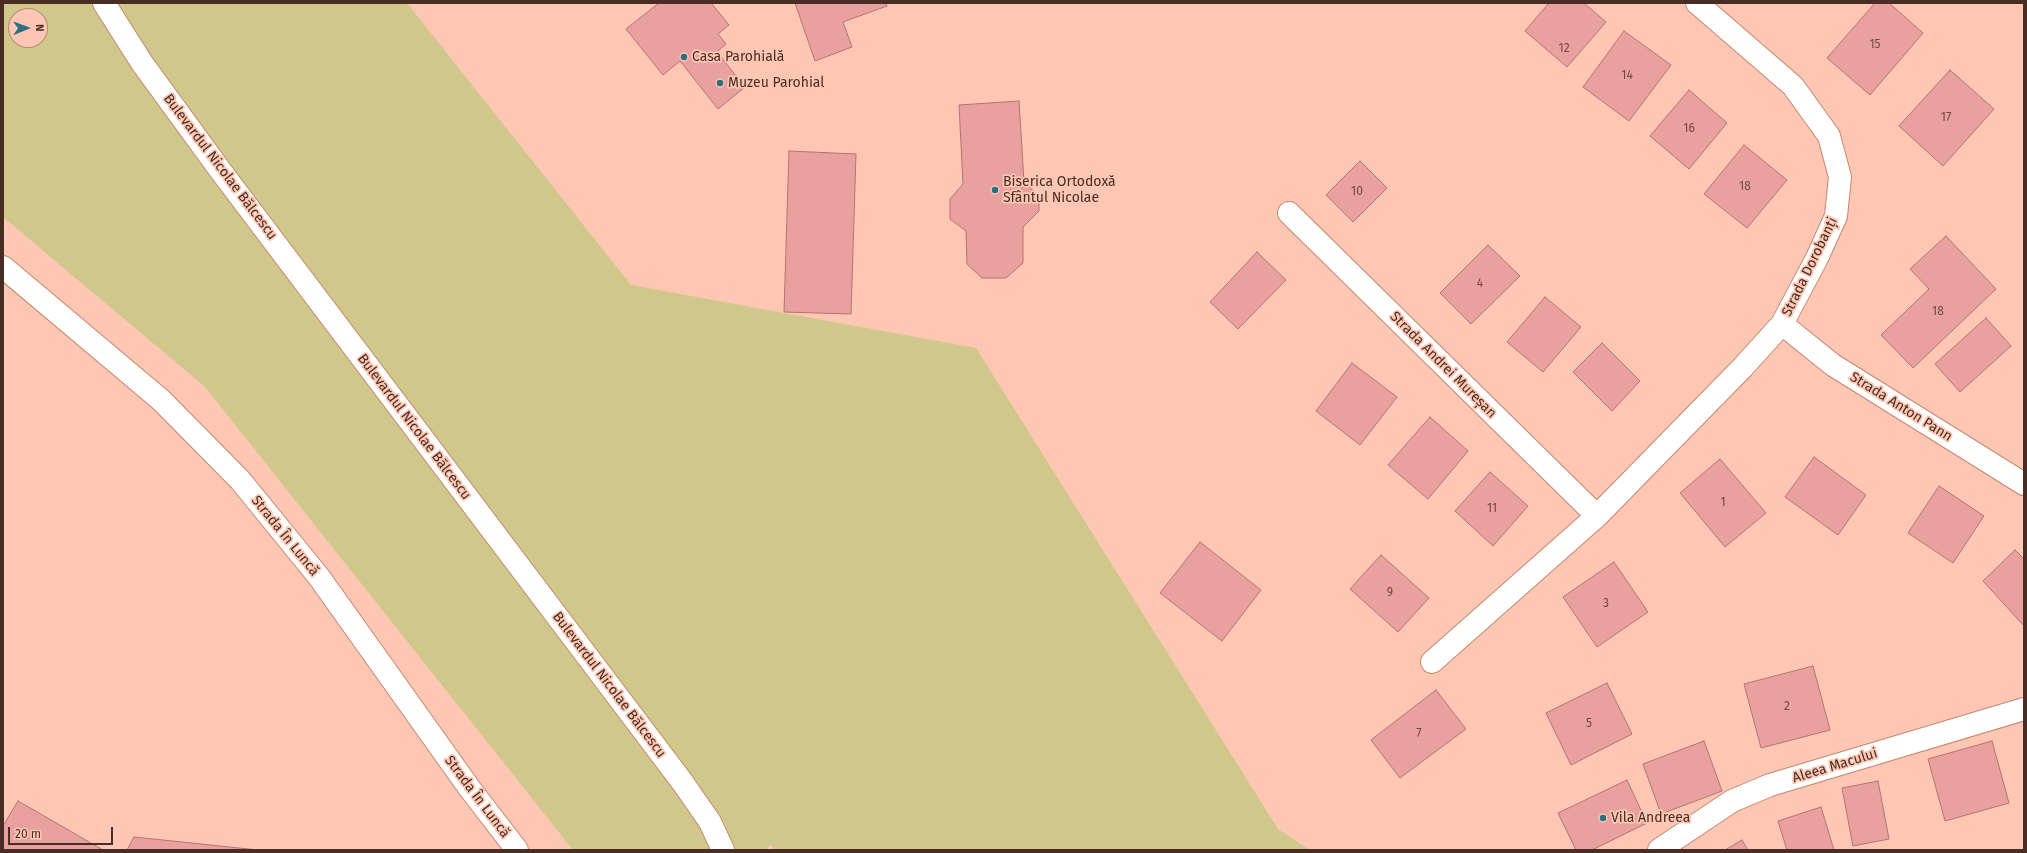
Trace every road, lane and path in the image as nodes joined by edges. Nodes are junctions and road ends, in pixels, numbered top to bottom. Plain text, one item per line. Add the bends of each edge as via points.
1 (104, 3) edge
2 (1697, 3) edge
3 (1289, 213) dead end
4 (3, 267) edge
5 (1782, 324) junction
6 (2024, 484) edge
7 (1597, 516) junction
8 (1432, 662) dead end
9 (2024, 709) edge
10 (517, 850) edge
11 (723, 850) edge
12 (1659, 850) edge

1 - 11 street, Bulevardul Nicolae Bălcescu via 142,62 220,170 683,783 710,822
2 - 5 street, Strada Dorobanți via 1793,86 1829,136 1840,177 1836,216
3 - 7 street, Strada Andrei Mureșan
4 - 10 street, Strada În Luncă via 161,400 240,480 319,577
5 - 6 street, Strada Anton Pann via 1832,365
5 - 7 street
7 - 8 street
9 - 12 street, Aleea Macului via 1770,785 1732,801

